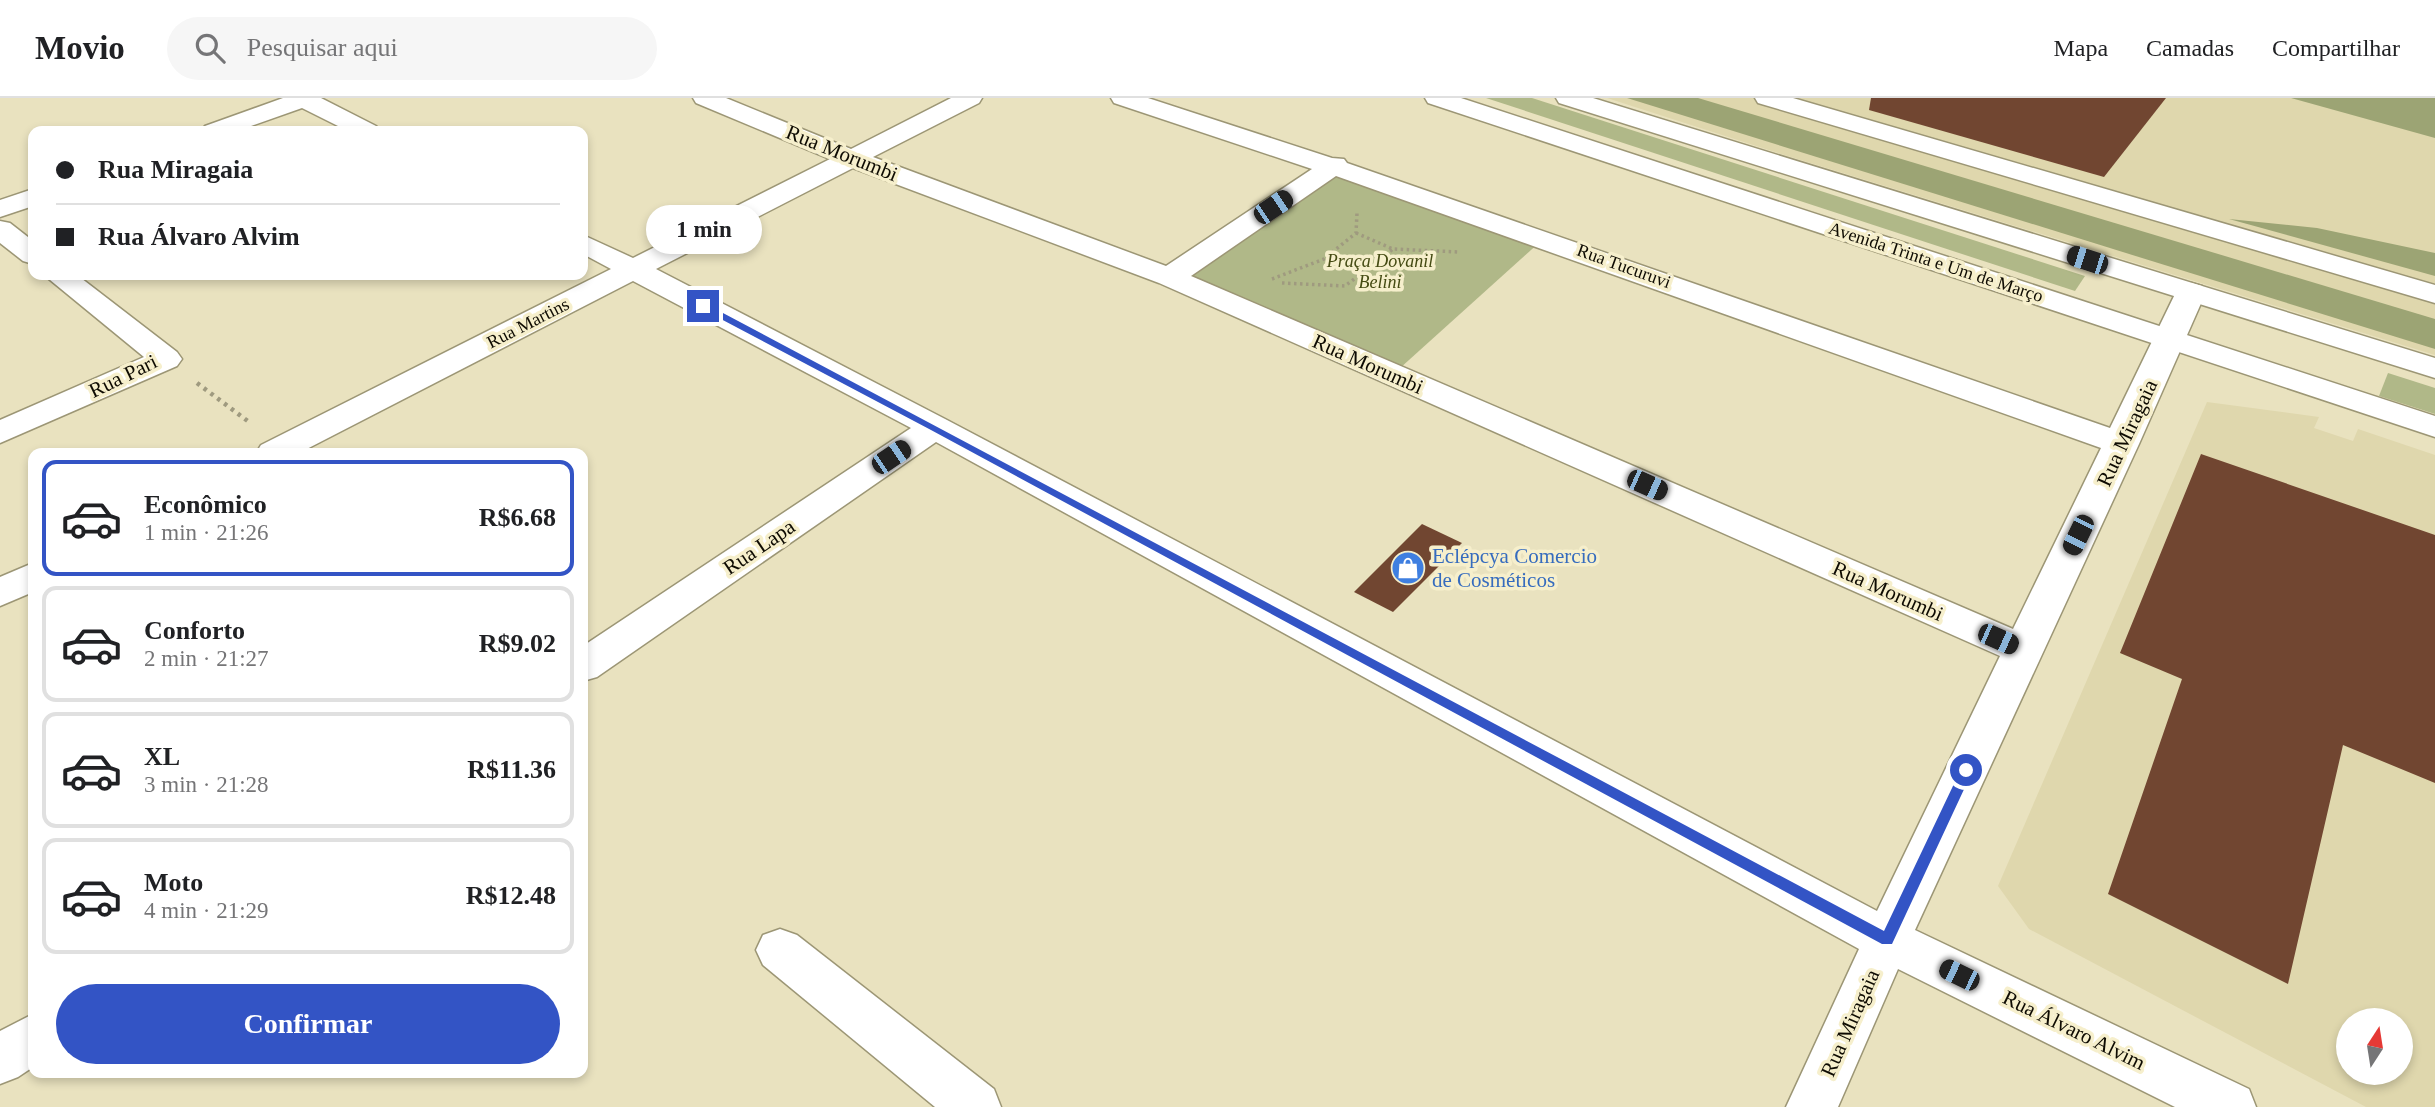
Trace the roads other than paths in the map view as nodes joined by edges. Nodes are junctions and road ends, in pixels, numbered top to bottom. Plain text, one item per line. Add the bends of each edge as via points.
1 (304, 98) edge
2 (705, 98) edge
3 (970, 98) edge
4 (1123, 98) edge
5 (1437, 98) edge
6 (1568, 98) edge
7 (1767, 98) edge
8 (228, 126) edge
9 (357, 126) edge
10 (851, 158) junction
11 (1346, 169) junction
12 (28, 199) edge
13 (0, 209) edge
14 (0, 229) edge
15 (588, 246) edge
16 (28, 251) edge
17 (634, 269) junction
18 (1169, 277) junction
19 (65, 280) edge
20 (2191, 292) junction
21 (2435, 294) edge
22 (2170, 339) junction
23 (2435, 368) edge
24 (935, 427) junction
25 (2435, 427) edge
26 (0, 433) edge
27 (2122, 444) junction
28 (284, 448) edge
29 (28, 579) edge
30 (0, 593) edge
31 (2024, 650) junction
32 (588, 663) edge
33 (1887, 940) junction
34 (780, 950) dead end
35 (28, 1041) edge
36 (0, 1060) edge
37 (975, 1107) edge
38 (1812, 1107) edge
39 (2230, 1107) edge

1 - 8 street
1 - 9 street
2 - 10 street, Rua Morumbi
3 - 10 street, Rua Martins
4 - 11 street, Rua Tucuruvi
5 - 22 street, Avenida Trinta e Um de Março
6 - 20 street
7 - 21 street
10 - 17 street, Rua Martins
10 - 18 street, Rua Morumbi
11 - 18 street
11 - 27 street, Rua Tucuruvi
12 - 13 street
14 - 16 street
15 - 17 street, Rua Álvaro Alvim
17 - 24 street, Rua Álvaro Alvim
17 - 28 street, Rua Martins
18 - 31 street, Rua Morumbi
19 - 26 street, Rua Pari via 166,359
20 - 22 street, Rua Miragaia
20 - 23 street
22 - 25 street, Avenida Trinta e Um de Março
22 - 27 street, Rua Miragaia
24 - 32 street, Rua Lapa
24 - 33 street, Rua Álvaro Alvim
27 - 31 street, Rua Miragaia
29 - 30 street
31 - 33 street, Rua Miragaia
33 - 38 street, Rua Miragaia
33 - 39 street, Rua Álvaro Alvim
34 - 37 street
35 - 36 street

